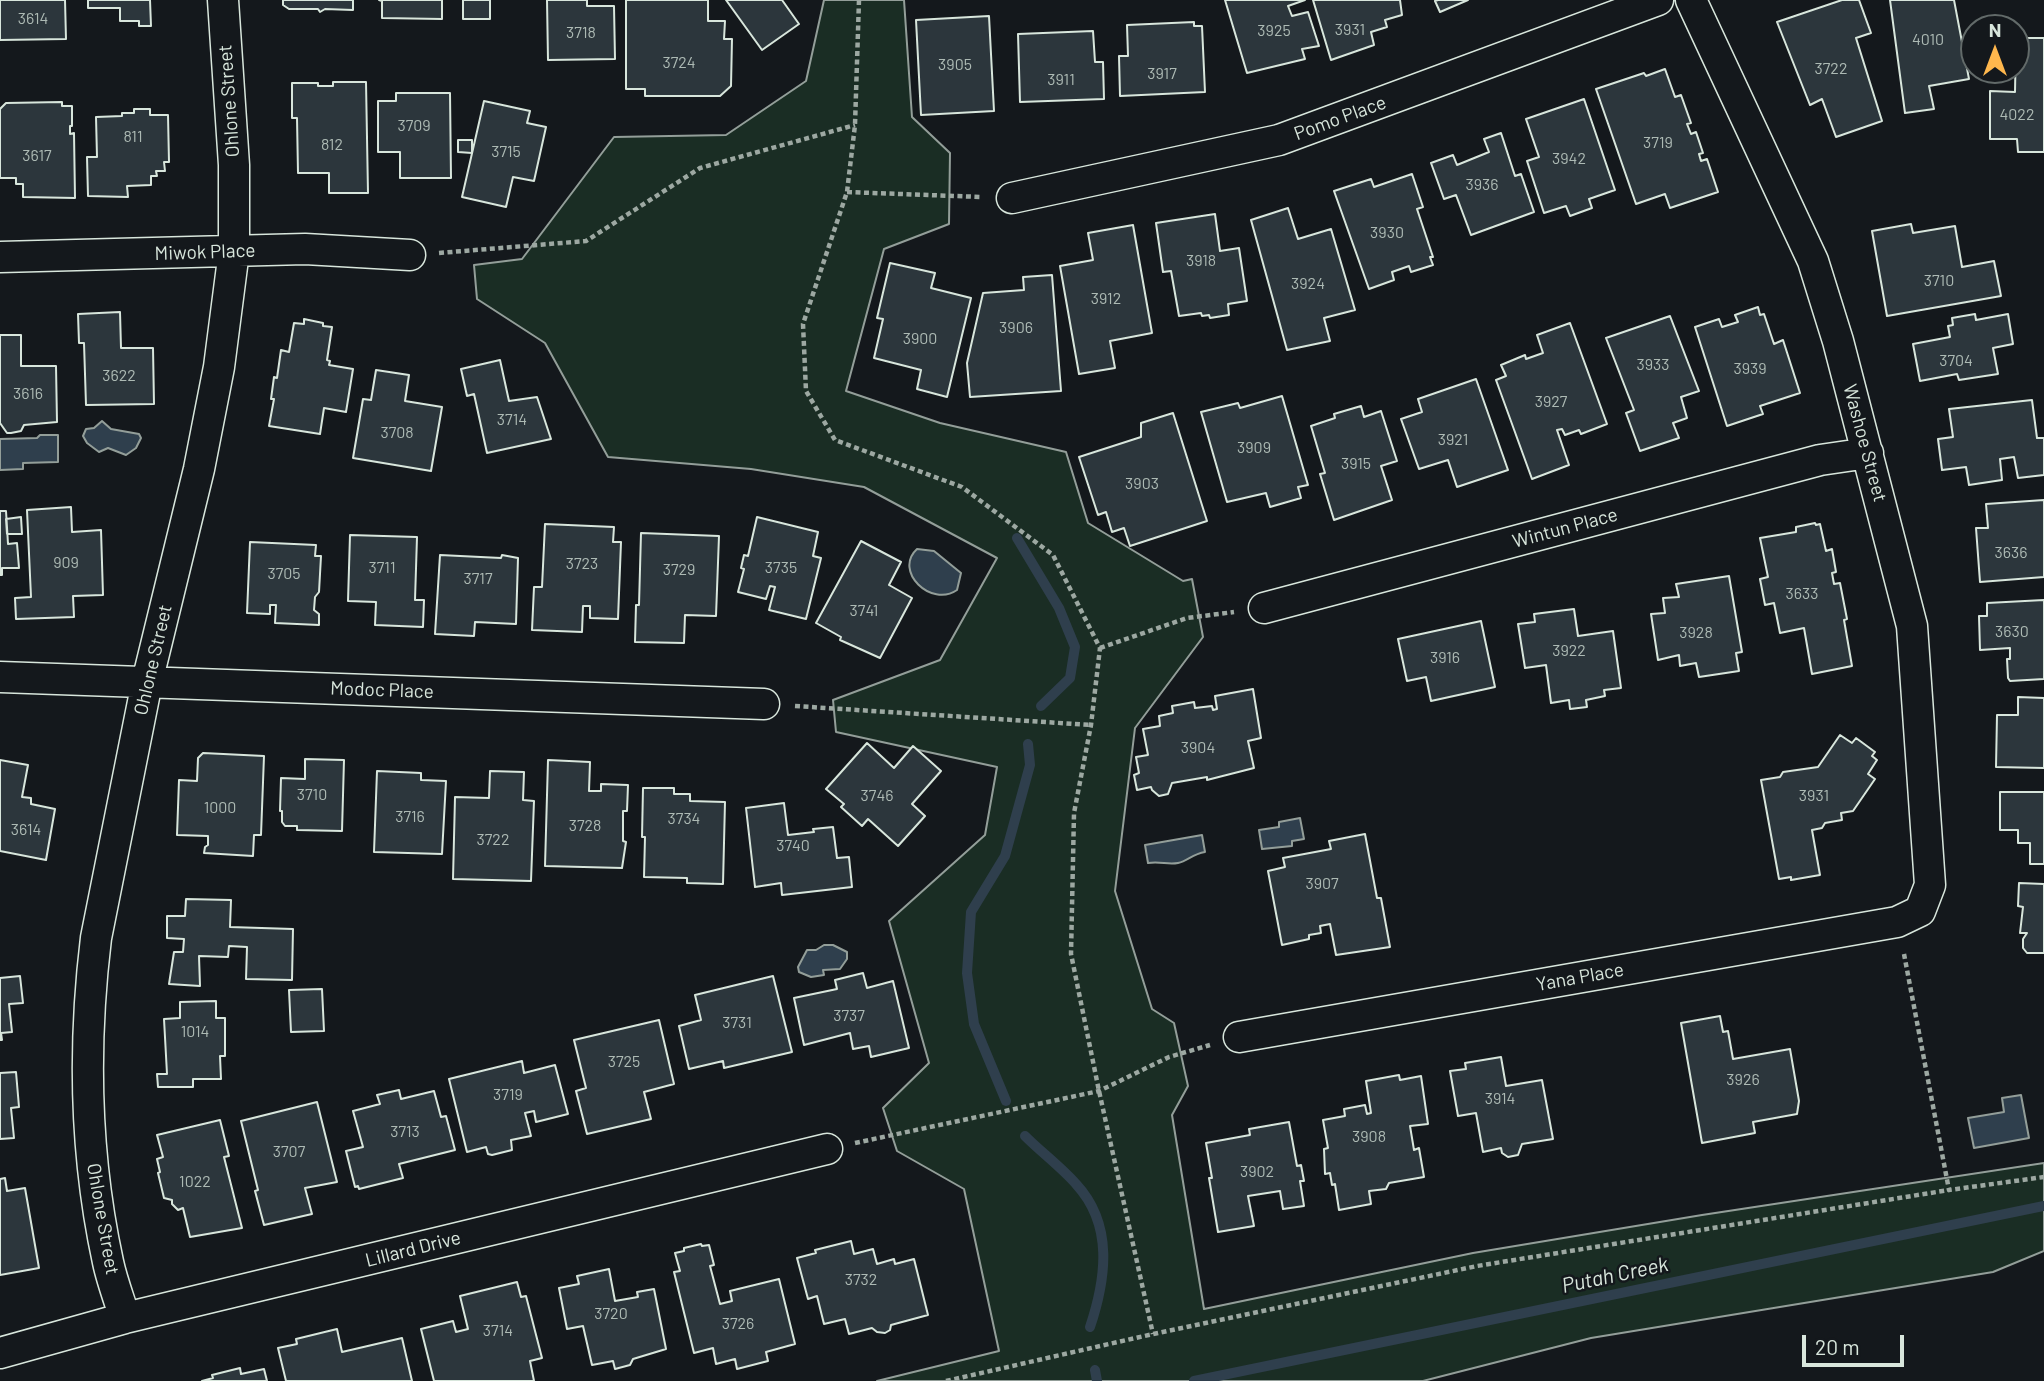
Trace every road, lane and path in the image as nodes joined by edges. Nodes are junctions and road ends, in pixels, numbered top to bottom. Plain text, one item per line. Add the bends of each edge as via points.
1 (223, 0) edge
2 (859, 0) edge
3 (1658, 0) edge
4 (1691, 0) edge
5 (855, 125) junction
6 (847, 192) junction
7 (1012, 198) joint
8 (234, 251) junction
9 (410, 255) joint
10 (0, 257) edge
11 (1868, 453) junction
12 (1264, 608) joint
13 (1100, 648) junction
14 (0, 677) edge
15 (147, 682) junction
16 (764, 704) joint
17 (1090, 725) junction
18 (1909, 916) junction
19 (1239, 1037) joint
20 (1099, 1091) junction
21 (827, 1149) joint
22 (2044, 1177) edge
23 (1950, 1190) junction
24 (125, 1318) junction
25 (1153, 1334) junction
26 (0, 1353) edge
27 (946, 1381) edge

1 - 8 street, Ohlone Street via 234,165
2 - 5 path
3 - 7 street, Pomo Place via 1279,140
4 - 11 street, Washoe Street via 1813,261
5 - 6 path
5 - 9 path via 699,168 586,240
6 - 7 path
6 - 13 path via 803,324 806,391 835,440 962,487 1053,555
8 - 9 street, Miwok Place via 305,249
8 - 10 street, Miwok Place
8 - 15 street, Ohlone Street via 219,367 201,457
11 - 12 street, Wintun Place via 1819,460
11 - 18 street, Washoe Street via 1912,626 1930,885
12 - 13 path via 1187,618
13 - 17 path
14 - 15 street, Modoc Place
15 - 16 street, Modoc Place
15 - 24 street, Ohlone Street via 96,938 88,1045 94,1190 108,1264
16 - 17 path
17 - 20 path via 1074,813 1071,954
18 - 19 street, Yana Place
18 - 23 path
19 - 20 path via 1169,1057
20 - 21 path
20 - 25 path
21 - 24 street, Lillard Drive
22 - 23 path
23 - 25 path via 1477,1266
24 - 26 street, Lillard Drive
25 - 27 path

